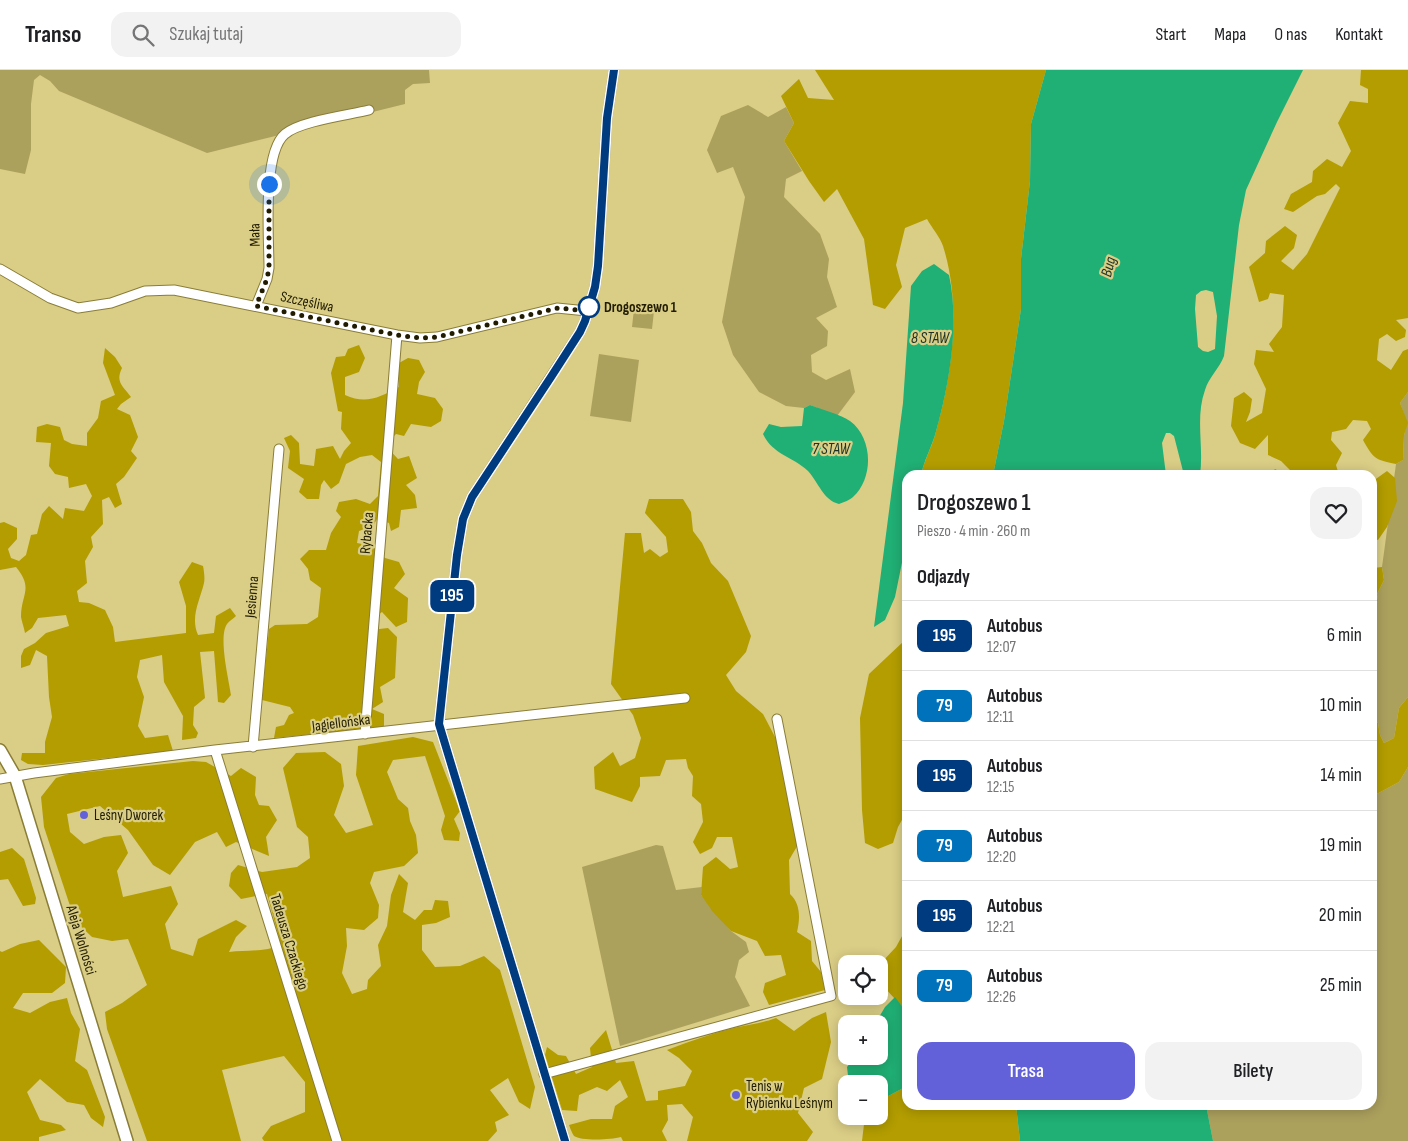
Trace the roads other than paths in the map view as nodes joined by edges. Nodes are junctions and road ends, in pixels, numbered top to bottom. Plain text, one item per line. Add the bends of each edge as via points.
1 (614, 70) edge
2 (369, 110) dead end
3 (0, 269) edge
4 (256, 306) junction
5 (588, 311) junction
6 (397, 335) junction
7 (279, 449) dead end
8 (685, 698) dead end
9 (777, 718) dead end
10 (439, 724) junction
11 (365, 734) junction
12 (253, 747) junction
13 (0, 750) edge
14 (215, 750) junction
15 (14, 776) junction
16 (0, 779) edge
17 (544, 1074) junction
18 (127, 1141) edge
19 (337, 1141) edge
20 (565, 1141) edge

1 - 5 street via 607,118 598,266
2 - 4 street, Mała via 299,126 285,134 277,145 269,184 269,268
3 - 4 street, Szczęśliwa via 50,298 78,308 111,303 145,291 174,290
4 - 6 street, Szczęśliwa
5 - 6 street, Szczęśliwa via 558,308 437,337
5 - 10 street via 580,332 472,497 463,519
6 - 11 street, Rybacka
7 - 12 street, Jesienna
8 - 10 street, Jagiellońska
9 - 17 street via 831,996
10 - 11 street, Jagiellońska
10 - 17 street
11 - 12 street, Jagiellońska
12 - 14 street, Jagiellońska
13 - 15 street, Aleja Wolności
14 - 15 street, Jagiellońska
14 - 19 street, Tadeusza Czackiego
15 - 16 street, Jagiellońska
15 - 18 street, Aleja Wolności
17 - 20 street

